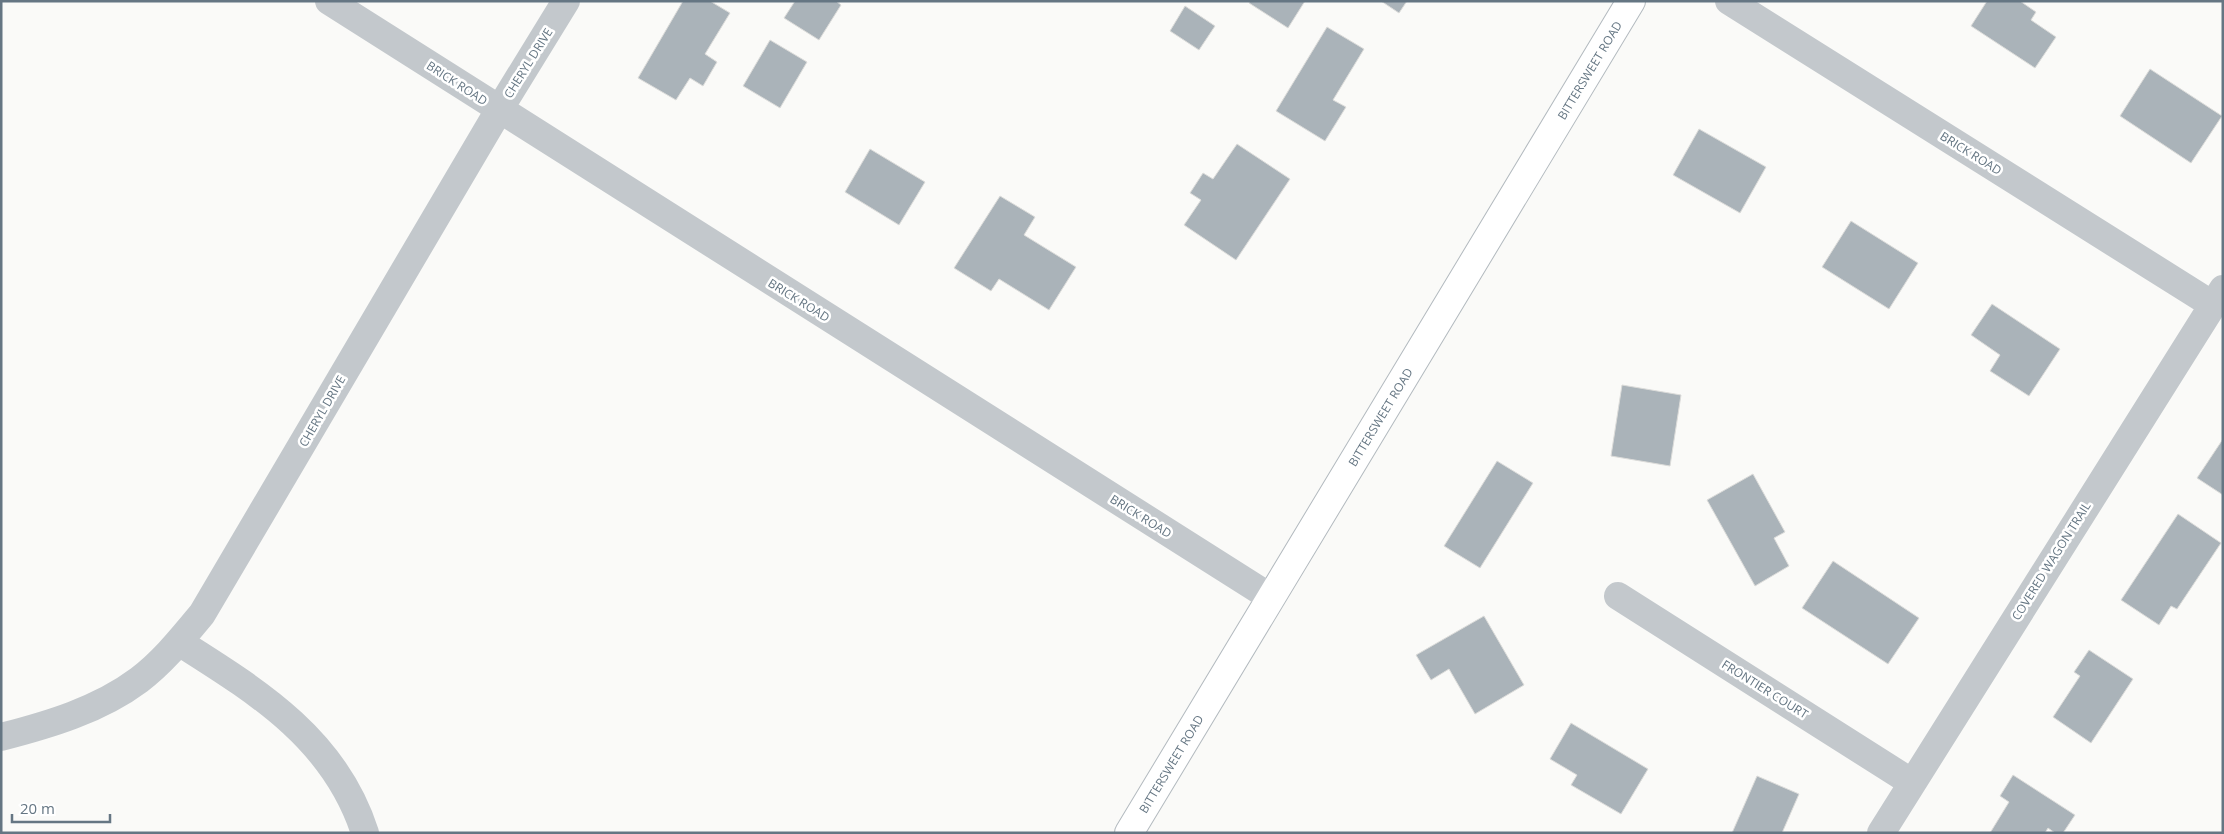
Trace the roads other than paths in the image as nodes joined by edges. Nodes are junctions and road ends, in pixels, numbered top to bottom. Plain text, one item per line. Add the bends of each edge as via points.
1 (329, 1) edge
2 (566, 1) edge
3 (1631, 1) edge
4 (1730, 1) edge
5 (499, 110) junction
6 (2218, 297) edge
7 (1618, 596) dead end
8 (1270, 598) junction
9 (179, 642) junction
10 (1, 737) edge
11 (1911, 782) junction
12 (365, 833) edge
13 (1129, 833) edge
14 (1881, 833) edge

1 - 5 street, BRICK ROAD
2 - 5 street, CHERYL DRIVE
3 - 8 street, BITTERSWEET ROAD
4 - 6 street, BRICK ROAD
5 - 8 street, BRICK ROAD
5 - 9 street, CHERYL DRIVE via 230,568 202,614
6 - 11 street, COVERED WAGON TRAIL
7 - 11 street, FRONTIER COURT
8 - 13 street, BITTERSWEET ROAD
9 - 10 street, CHERYL DRIVE via 138,681 102,702 69,717
9 - 12 street via 277,707 303,731 336,773
11 - 14 street, COVERED WAGON TRAIL

